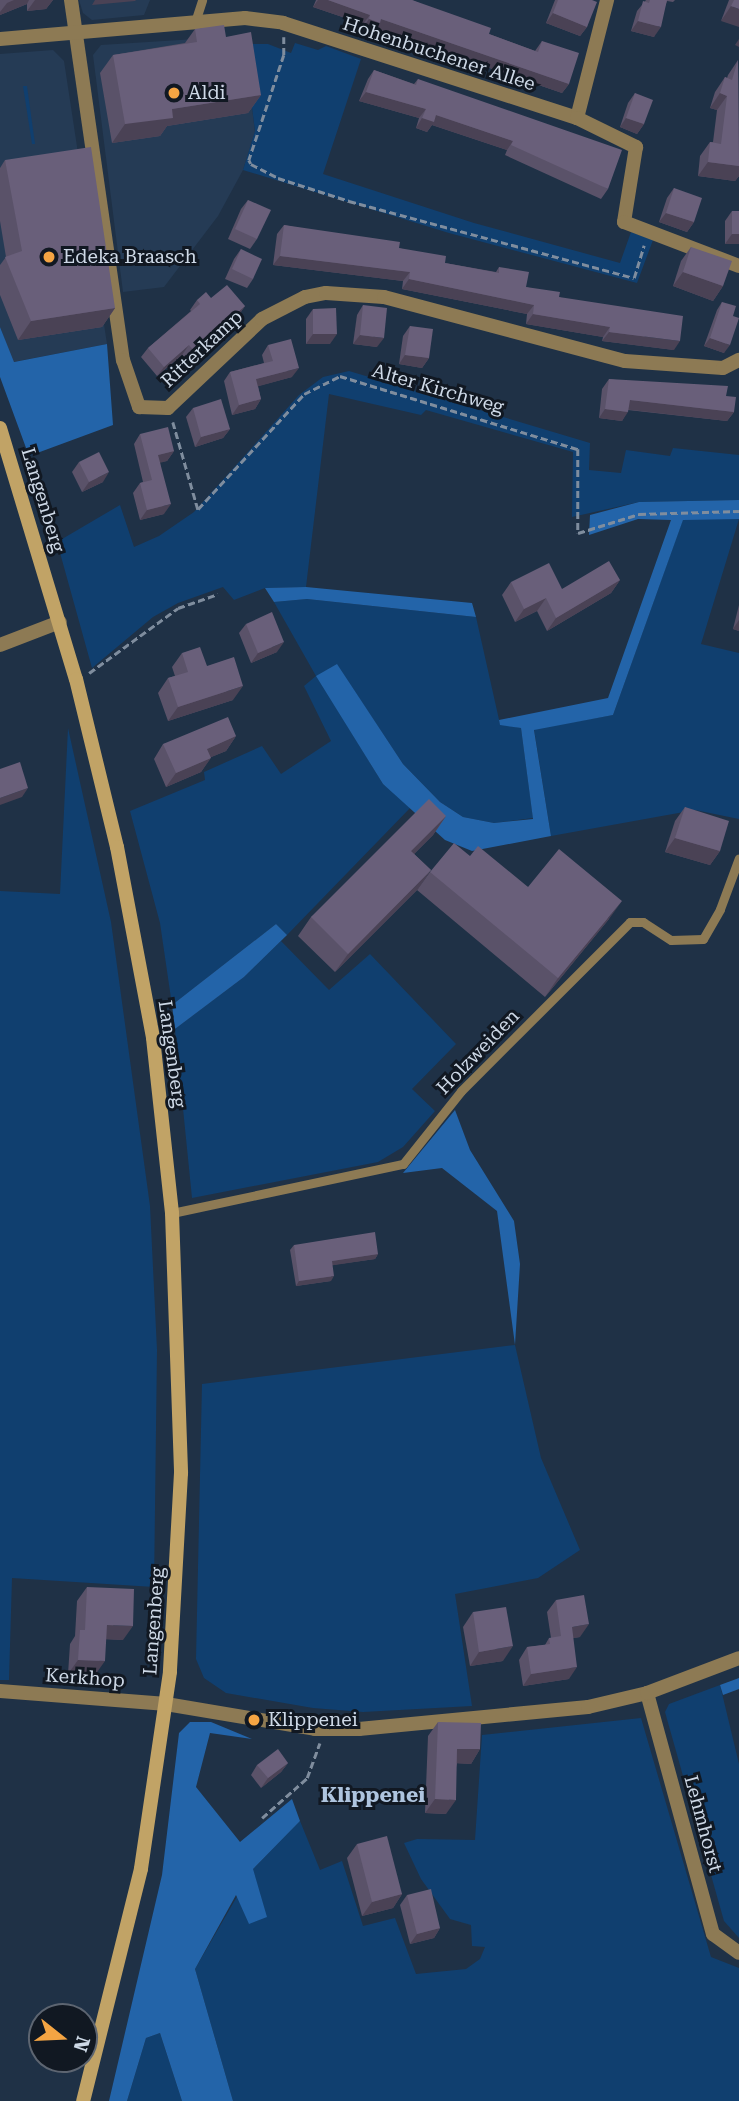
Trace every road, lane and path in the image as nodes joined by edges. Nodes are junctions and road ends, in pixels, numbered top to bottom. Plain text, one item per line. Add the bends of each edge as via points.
1 (71, 0) edge
2 (202, 0) edge
3 (607, 0) edge
4 (195, 22) junction
5 (283, 23) junction
6 (74, 33) junction
7 (0, 39) edge
8 (578, 118) junction
9 (649, 230) junction
10 (739, 266) edge
11 (739, 360) edge
12 (168, 408) junction
13 (0, 428) edge
14 (739, 511) edge
15 (218, 594) dead end
16 (60, 622) junction
17 (0, 645) edge
18 (76, 679) junction
19 (739, 858) edge
20 (172, 1213) junction
21 (739, 1658) edge
22 (0, 1691) edge
23 (647, 1693) junction
24 (166, 1704) junction
25 (323, 1729) junction
26 (262, 1818) dead end
27 (739, 1953) edge
28 (83, 2101) edge

1 - 6 street
2 - 4 lane
3 - 8 street
4 - 5 street, Hohenbuchener Allee via 245,18
4 - 6 street, Hohenbuchener Allee
5 - 8 street, Hohenbuchener Allee
5 - 9 path via 284,55 251,164 278,178 349,201 634,278
6 - 7 street, Hohenbuchener Allee
6 - 12 street, Ritterkamp via 123,360 139,407
8 - 9 street via 636,147 624,222
9 - 10 street
11 - 12 street, Ritterkamp via 723,368 625,361 384,297 326,293 304,297 262,320
12 - 14 path, Alter Kirchweg via 198,509 304,394 340,376 578,449 578,533 639,514
13 - 16 main road, Langenberg
15 - 18 path via 178,608 109,662
16 - 17 street
16 - 18 main road, Langenberg
18 - 20 main road, Langenberg via 117,847 153,1038
19 - 20 lane, Holzweiden via 704,939 671,940 643,922 630,922 461,1091 403,1164
20 - 24 main road, Langenberg via 181,1473
21 - 23 street
22 - 24 street, Kerkhop
23 - 25 street via 533,1714
23 - 27 street, Lehmhorst via 713,1934
24 - 25 street
24 - 28 main road, Langenberg via 141,1869
25 - 26 path via 317,1760 307,1778

